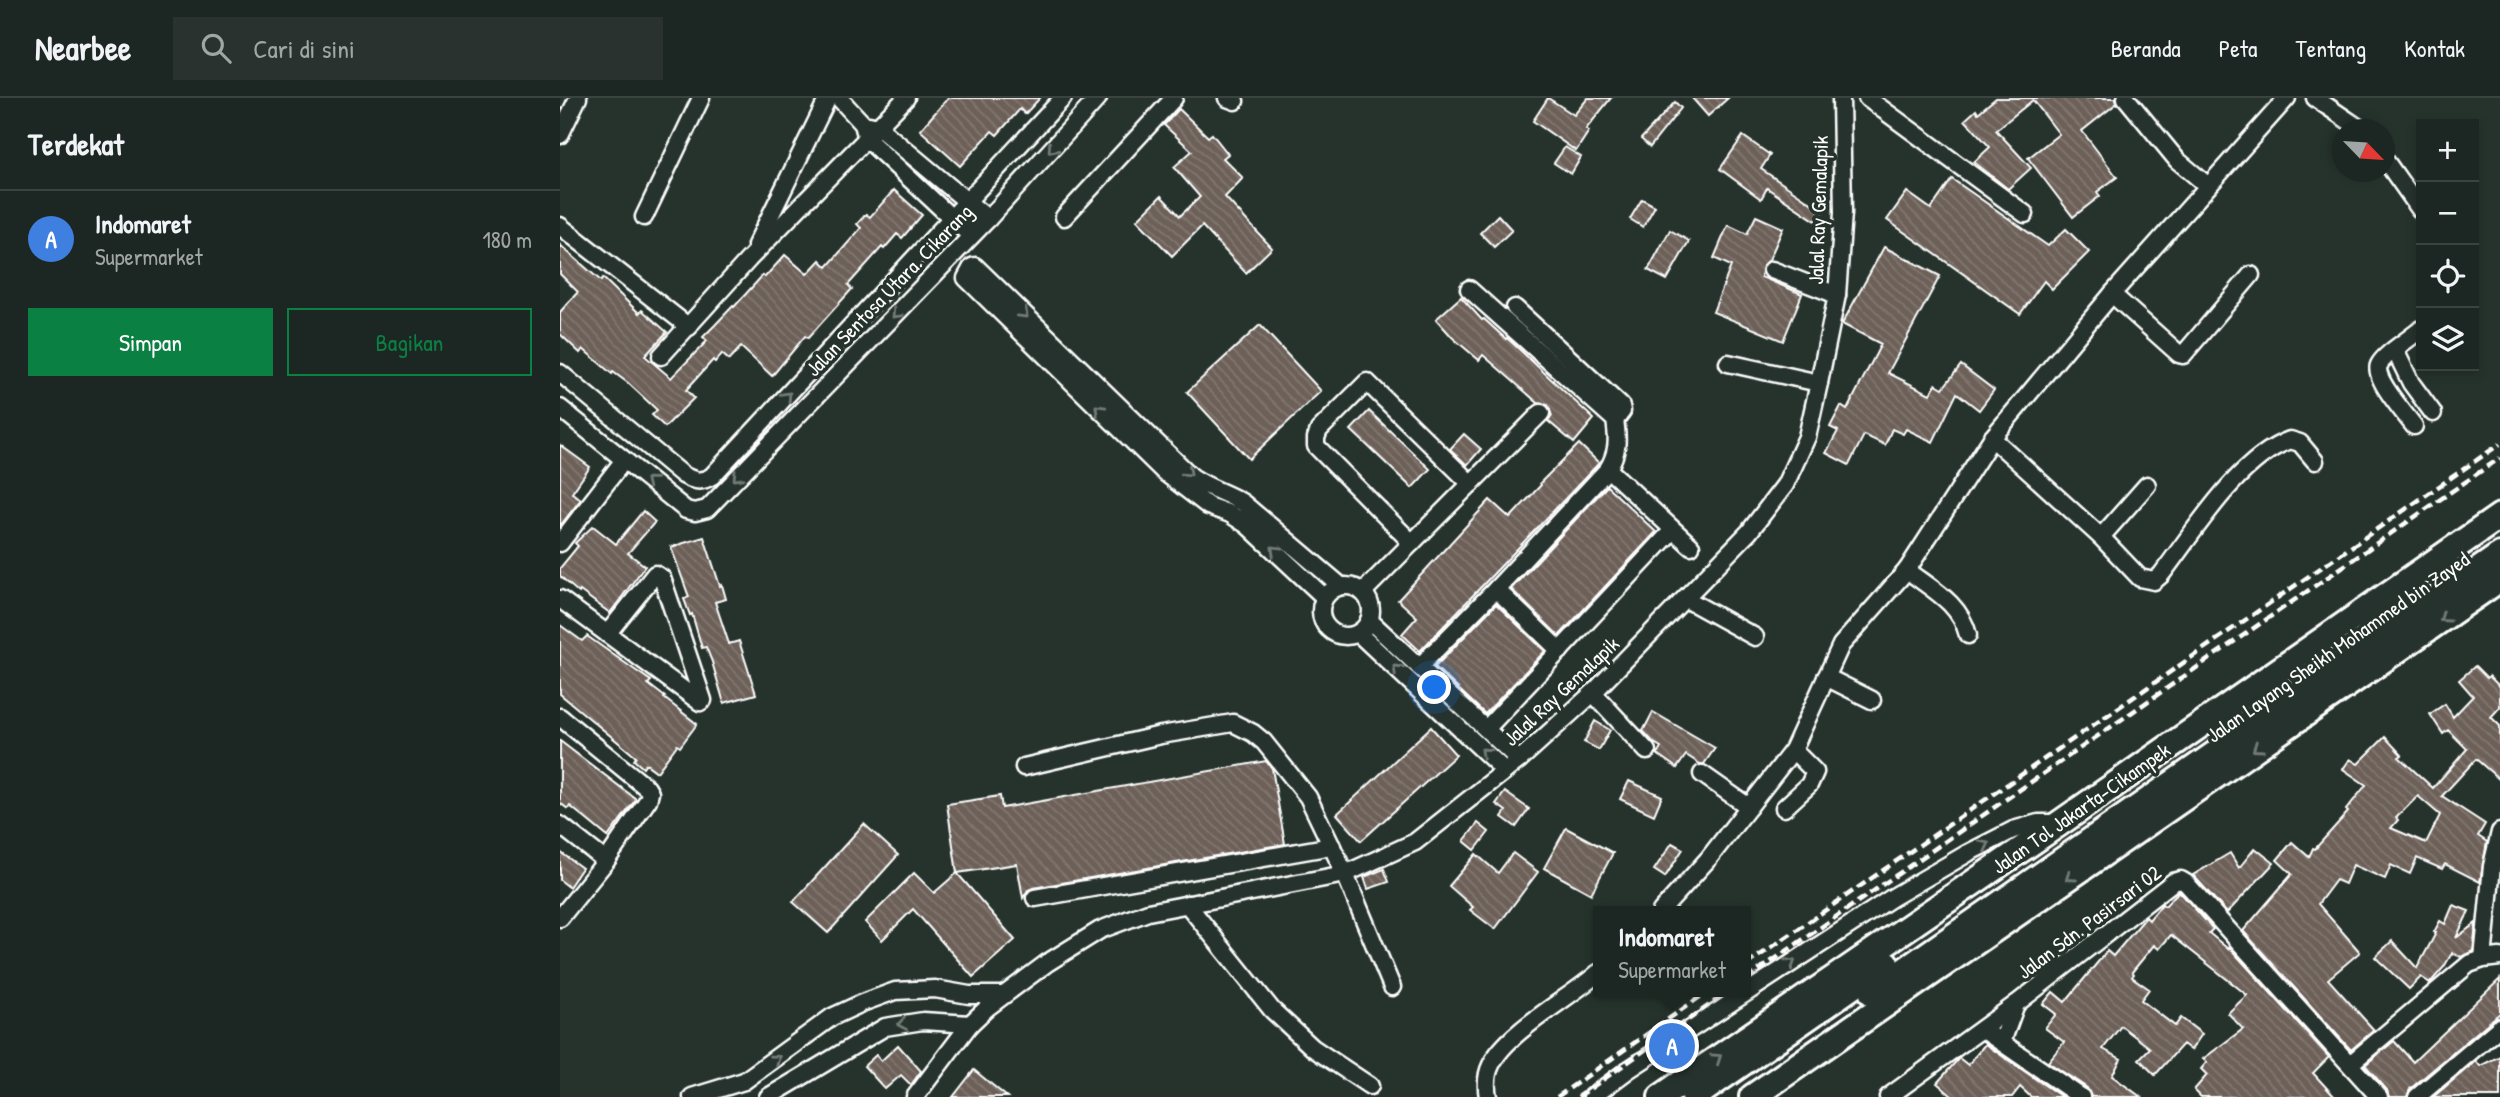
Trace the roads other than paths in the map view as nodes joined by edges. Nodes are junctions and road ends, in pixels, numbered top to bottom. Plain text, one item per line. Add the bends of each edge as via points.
1 (578, 98) edge
2 (701, 98) edge
3 (828, 98) edge
4 (839, 98) edge
5 (905, 98) edge
6 (1063, 98) edge
7 (1098, 98) edge
8 (1174, 98) edge
9 (1841, 98) edge
10 (1867, 98) edge
11 (2126, 98) edge
12 (2287, 98) edge
13 (2315, 98) edge
14 (2346, 119) edge
15 (869, 130) junction
16 (560, 135) edge
17 (2395, 174) edge
18 (2208, 186) junction
19 (967, 200) junction
20 (2416, 204) edge
21 (2025, 214) dead end
22 (644, 217) dead end
23 (1064, 217) dead end
24 (952, 218) junction
25 (988, 219) junction
26 (560, 226) edge
27 (971, 236) junction
28 (749, 259) junction
29 (1772, 270) dead end
30 (2251, 275) dead end
31 (1469, 289) dead end
32 (2112, 294) junction
33 (1837, 295) junction
34 (1515, 308) dead end
35 (689, 327) junction
36 (2416, 333) edge
37 (2395, 350) junction
38 (661, 356) dead end
39 (1728, 363) dead end
40 (560, 373) edge
41 (1819, 383) junction
42 (560, 408) edge
43 (1541, 413) dead end
44 (2433, 413) dead end
45 (1615, 420) junction
46 (2414, 426) dead end
47 (1992, 438) junction
48 (624, 460) junction
49 (2315, 461) dead end
50 (1608, 469) junction
51 (690, 478) junction
52 (1471, 484) junction
53 (2147, 485) dead end
54 (1233, 497) junction
55 (701, 510) junction
56 (1225, 512) junction
57 (2500, 516) edge
58 (1673, 530) junction
59 (2500, 534) edge
60 (562, 536) edge
61 (2101, 537) junction
62 (1412, 543) junction
63 (1691, 546) dead end
64 (2500, 555) edge
65 (1907, 570) junction
66 (2500, 579) edge
67 (1341, 586) junction
68 (1496, 589) junction
69 (1363, 592) junction
70 (1324, 597) junction
71 (560, 598) edge
72 (1686, 599) junction
73 (1369, 621) junction
74 (1358, 633) junction
75 (607, 634) junction
76 (1968, 635) dead end
77 (1755, 637) dead end
78 (1560, 651) junction
79 (1419, 667) junction
80 (1826, 677) junction
81 (1594, 693) junction
82 (1872, 700) dead end
83 (560, 717) edge
84 (1487, 728) junction
85 (1793, 750) junction
86 (1647, 751) dead end
87 (1519, 760) junction
88 (1024, 768) dead end
89 (1505, 771) junction
90 (1702, 774) dead end
91 (1749, 807) junction
92 (1784, 808) dead end
93 (2060, 823) junction
94 (560, 825) edge
95 (2500, 832) edge
96 (1332, 846) junction
97 (606, 861) junction
98 (1345, 874) junction
99 (1035, 898) dead end
100 (1187, 904) junction
101 (1666, 906) edge
102 (560, 918) edge
103 (2500, 957) edge
104 (2483, 959) junction
105 (1593, 977) edge
106 (1392, 987) dead end
107 (1751, 990) edge
108 (1001, 995) junction
109 (1740, 997) edge
110 (2016, 1004) junction
111 (970, 1024) junction
112 (2500, 1027) edge
113 (1982, 1029) junction
114 (2002, 1042) junction
115 (2350, 1064) junction
116 (1370, 1086) dead end
117 (1890, 1096) edge
118 (692, 1097) edge
119 (768, 1097) edge
120 (915, 1097) edge
121 (1488, 1097) edge
122 (1592, 1097) edge
123 (1661, 1097) edge
124 (1694, 1097) edge
125 (1723, 1097) edge
126 (1752, 1097) edge
127 (2081, 1097) edge
128 (2379, 1097) edge
129 (2417, 1097) edge

1 - 16 street
2 - 22 street
3 - 28 street
4 - 15 street
5 - 15 street
6 - 19 street, Jalan Sentosa Utara. Cikarang
7 -> 25 street, Jalan Sentosa Utara. Cikarang
8 - 23 street
9 - 33 street, Jalal Ray Gemalapik via 1843,213
10 - 21 street
11 - 18 street via 2177,160
12 - 18 street
13 - 14 street
15 - 19 street
15 - 24 street
15 - 28 street
17 - 20 street
18 - 32 street
19 - 24 street, Jalan Sentosa Utara. Cikarang
19 - 25 street
24 - 27 street
51 -> 24 street, Jalan Sentosa Utara. Cikarang via 712,476
25 - 27 street, Jalan Sentosa Utara. Cikarang
26 - 35 street
27 -> 55 street, Jalan Sentosa Utara. Cikarang
28 - 35 street
29 - 33 street
30 - 32 street via 2183,355
31 - 45 street
32 - 47 street
33 - 41 street, Jalal Ray Gemalapik
34 - 45 street via 1621,406
35 - 38 street
36 - 37 street
37 - 44 street
37 - 46 street via 2378,366 2378,374
39 - 41 street
40 - 51 street
41 - 72 street, Jalal Ray Gemalapik via 1807,437 1786,485
42 - 48 street
43 - 52 street
45 - 50 street via 1616,455
47 - 61 street
47 - 65 street
55 -> 48 street via 686,510
48 - 60 street
49 - 61 street via 2300,443 2290,440 2262,454 2241,472 2154,581 2140,578
50 - 58 street
50 - 68 street
51 - 55 street
52 - 62 street
52 - 62 street via 1369,382 1357,391 1319,430 1316,446
53 - 61 street
54 - 56 street
56 -> 54 street via 1208,506 1164,472 966,278 967,273 975,266 1192,477
54 - 67 street
70 -> 56 street via 1247,525
57 - 93 highway, Jalan Tol Jakarta–Cikampek
58 - 63 street
58 - 78 street
59 - 124 highway, Jalan Layang Sheikh Mohammed bin Zayed
62 - 69 street
64 - 125 highway, Jalan Layang Sheikh Mohammed bin Zayed
65 - 76 street via 1962,615
65 - 80 street via 1841,645
66 -> 126 highway
67 - 69 street
67 - 70 street
68 - 78 street
68 - 79 street
69 - 73 street via 1371,608
70 - 74 street via 1322,619 1330,631 1344,636
71 - 75 street
72 - 77 street
72 - 81 street, Jalal Ray Gemalapik
73 - 74 street
73 - 79 street
89 -> 74 street
75 - 75 street via 700,702 703,701 659,575 655,574
78 - 84 street
79 - 84 street
80 - 82 street
80 - 85 street
81 - 86 street
81 - 87 street, Jalal Ray Gemalapik
83 - 97 street via 650,793
84 - 87 street
85 - 91 street
85 - 92 street via 1815,772 1809,785
87 - 89 street, Jalal Ray Gemalapik
88 - 96 street via 1233,723 1264,742 1308,797
89 - 98 street, Jalal Ray Gemalapik via 1415,842
90 - 91 street
91 - 101 street
107 -> 93 street via 1968,853 2013,830
123 -> 93 highway, Jalan Tol Jakarta–Cikampek
94 - 97 street
95 - 104 street
96 - 98 street
96 - 99 street
97 - 102 street
98 - 100 street, Jalal Ray Gemalapik
98 - 106 street
100 - 108 street, Jalal Ray Gemalapik via 1148,912 1100,930
100 - 116 street via 1272,1010 1313,1048
103 - 104 street
104 - 115 street via 2469,964
105 - 121 street via 1500,1052 1488,1074
108 - 111 street, Jalal Ray Gemalapik
118 -> 108 street via 744,1081 832,1017 895,991 935,989
122 -> 109 street
110 - 113 street, Jalan Sdn. Pasirsari 02
110 - 114 street
110 - 115 street, Jalan Sdn. Pasirsari 02 via 2181,880
111 -> 119 street via 923,1021 885,1027
111 - 120 street, Jalal Ray Gemalapik
112 - 129 street
113 - 114 street
113 - 117 street, Jalan Sdn. Pasirsari 02
114 - 127 street
115 - 128 street

